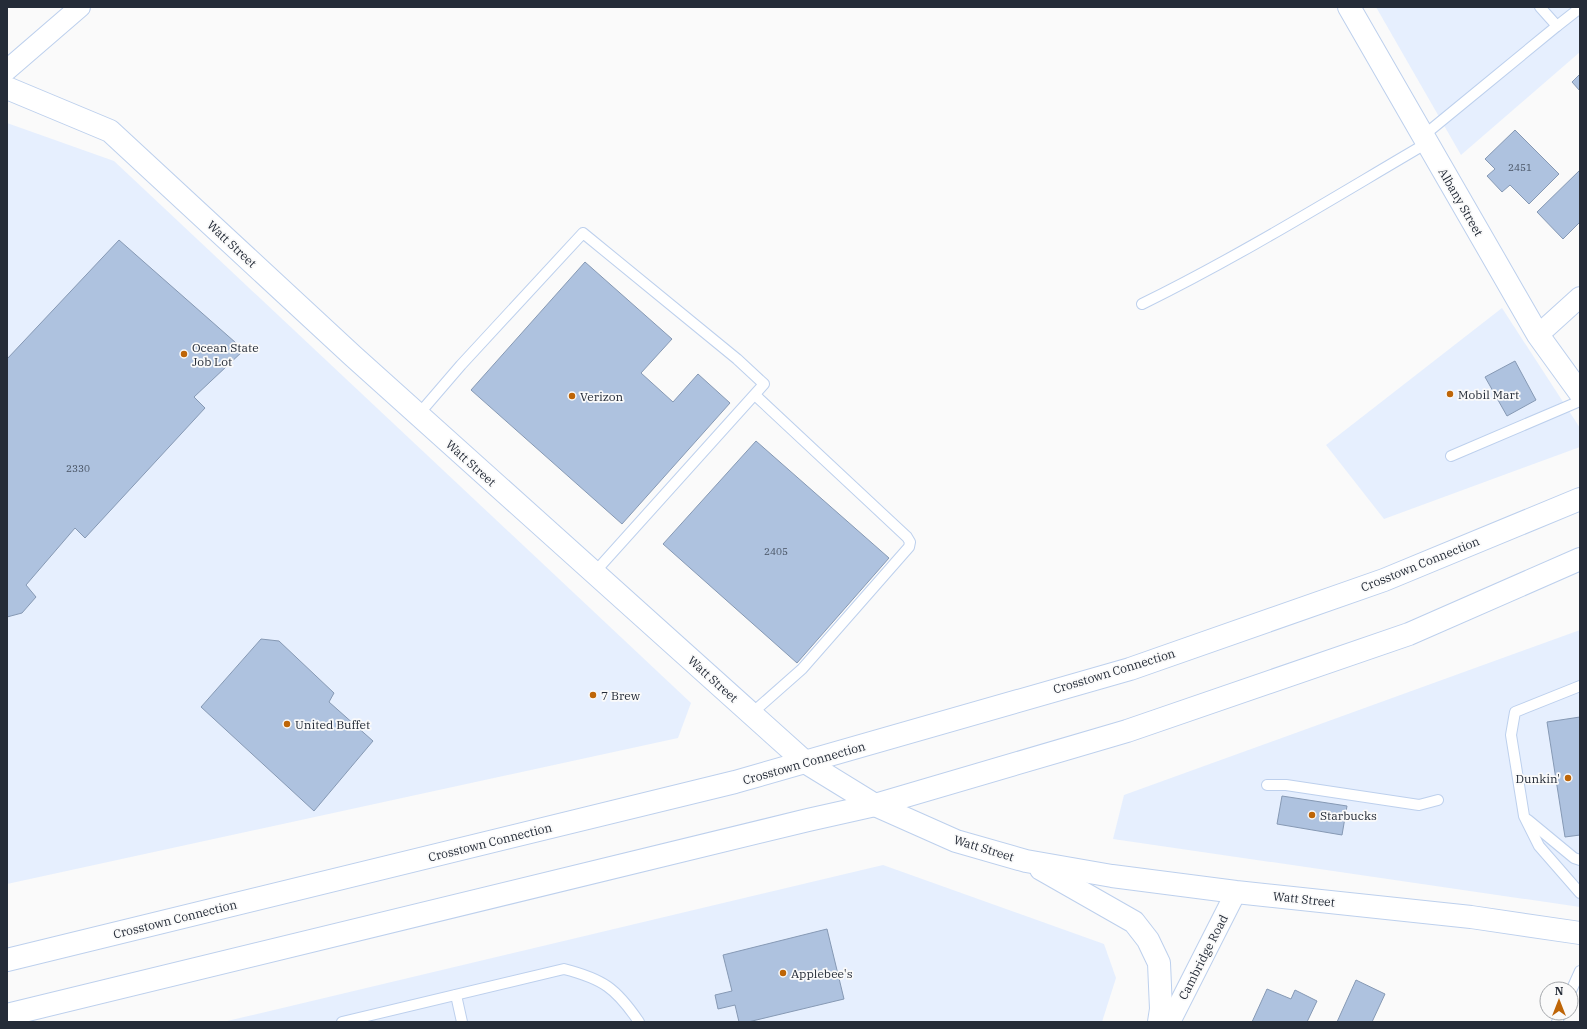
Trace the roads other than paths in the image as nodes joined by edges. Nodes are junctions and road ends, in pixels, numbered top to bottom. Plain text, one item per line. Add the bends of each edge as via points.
1 (80, 7) edge
2 (1349, 7) edge
3 (1540, 7) edge
4 (1580, 8) edge
5 (1557, 26) junction
6 (7, 70) edge
7 (7, 88) edge
8 (1425, 139) junction
9 (1580, 297) edge
10 (1142, 304) dead end
11 (1538, 336) junction
12 (1580, 393) edge
13 (755, 395) junction
14 (1580, 401) edge
15 (418, 415) junction
16 (1451, 456) dead end
17 (1580, 499) edge
18 (1580, 559) edge
19 (594, 573) junction
20 (1580, 686) edge
21 (751, 714) junction
22 (805, 762) junction
23 (1267, 785) dead end
24 (1438, 800) dead end
25 (875, 805) junction
26 (1524, 816) junction
27 (1580, 860) edge
28 (1026, 861) junction
29 (1236, 892) junction
30 (1580, 893) edge
31 (1580, 934) edge
32 (7, 960) edge
33 (1580, 971) edge
34 (1576, 981) edge
35 (456, 995) junction
36 (7, 1015) edge
37 (342, 1022) edge
38 (462, 1022) edge
39 (639, 1022) edge
40 (1159, 1022) edge
41 (1170, 1022) edge

1 - 6 street
2 - 8 main road, Albany Street
3 - 5 lane
4 - 5 lane
5 - 8 lane
7 - 15 main road, Watt Street via 110,131
8 - 10 lane via 1313,210 1196,277
8 - 11 main road, Albany Street
9 - 11 street
11 - 12 main road, Albany Street
13 - 15 lane via 764,384 759,379 583,233
13 - 19 lane
13 - 21 lane via 910,542 909,547 802,669
14 - 16 lane
15 - 19 main road, Watt Street
17 - 22 main road, Crosstown Connection via 1384,580 1130,669
18 - 25 main road via 1401,636 1127,731
19 - 21 main road, Watt Street
20 - 26 lane via 1515,712 1511,735
21 - 22 main road, Watt Street
22 - 25 main road, Watt Street
22 - 32 main road, Crosstown Connection via 735,782
23 - 24 lane via 1286,785 1419,805
25 - 28 main road, Watt Street via 956,841
25 - 36 main road
26 - 27 lane via 1574,858
26 - 30 lane via 1539,846
28 - 29 main road, Watt Street via 1112,876
28 - 40 main road via 1134,922 1148,940 1159,963
29 - 31 main road, Watt Street via 1471,917
29 - 41 street, Cambridge Road
33 - 34 lane
35 - 37 lane
35 - 38 lane
35 - 39 lane via 564,969 588,975 604,983 625,1002

